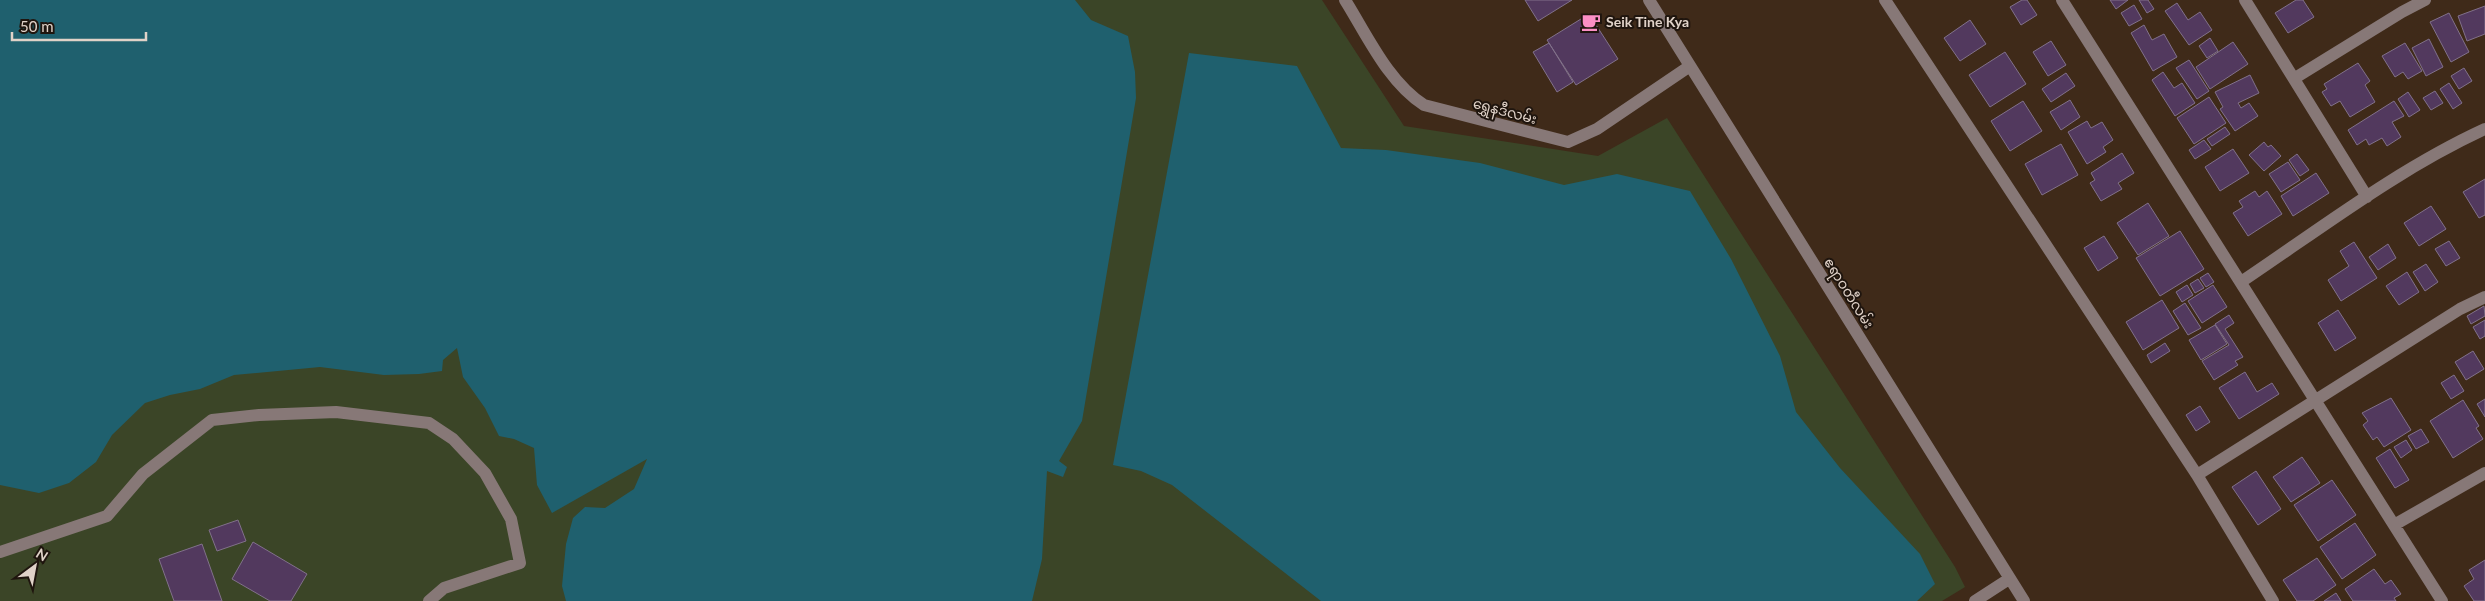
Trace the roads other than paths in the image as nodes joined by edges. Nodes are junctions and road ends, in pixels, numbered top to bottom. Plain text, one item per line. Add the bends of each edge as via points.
1 (1344, 0) edge
2 (1649, 0) edge
3 (1886, 0) edge
4 (2062, 0) edge
5 (2246, 0) edge
6 (2425, 0) edge
7 (1690, 66) junction
8 (2296, 78) junction
9 (2485, 129) edge
10 (2367, 197) junction
11 (2241, 282) junction
12 (2485, 297) edge
13 (2314, 399) junction
14 (2485, 473) edge
15 (2197, 475) junction
16 (2394, 525) junction
17 (0, 552) edge
18 (2009, 579) junction
19 (429, 601) edge
20 (1975, 601) edge
21 (2024, 601) edge
22 (2273, 601) edge
23 (2442, 601) edge

1 - 7 street, ရွှေနဒီလမ်း via 1394,78 1412,98 1424,105 1568,142 1597,129
2 - 7 street, ဧရာဝတီလမ်း
3 - 15 street
4 - 11 street
5 - 8 street
6 - 8 street
7 - 18 street, ဧရာဝတီလမ်း
8 - 10 street
9 - 10 street via 2446,147
10 - 11 street
11 - 13 street
12 - 13 street via 2460,309
13 - 15 street
13 - 16 street
14 - 16 street
15 - 22 street
16 - 23 street
17 - 19 street via 107,516 142,474 212,420 336,412 429,422 454,439 485,473 511,519 520,563 444,588
18 - 20 street
18 - 21 street, ဧရာဝတီလမ်း

